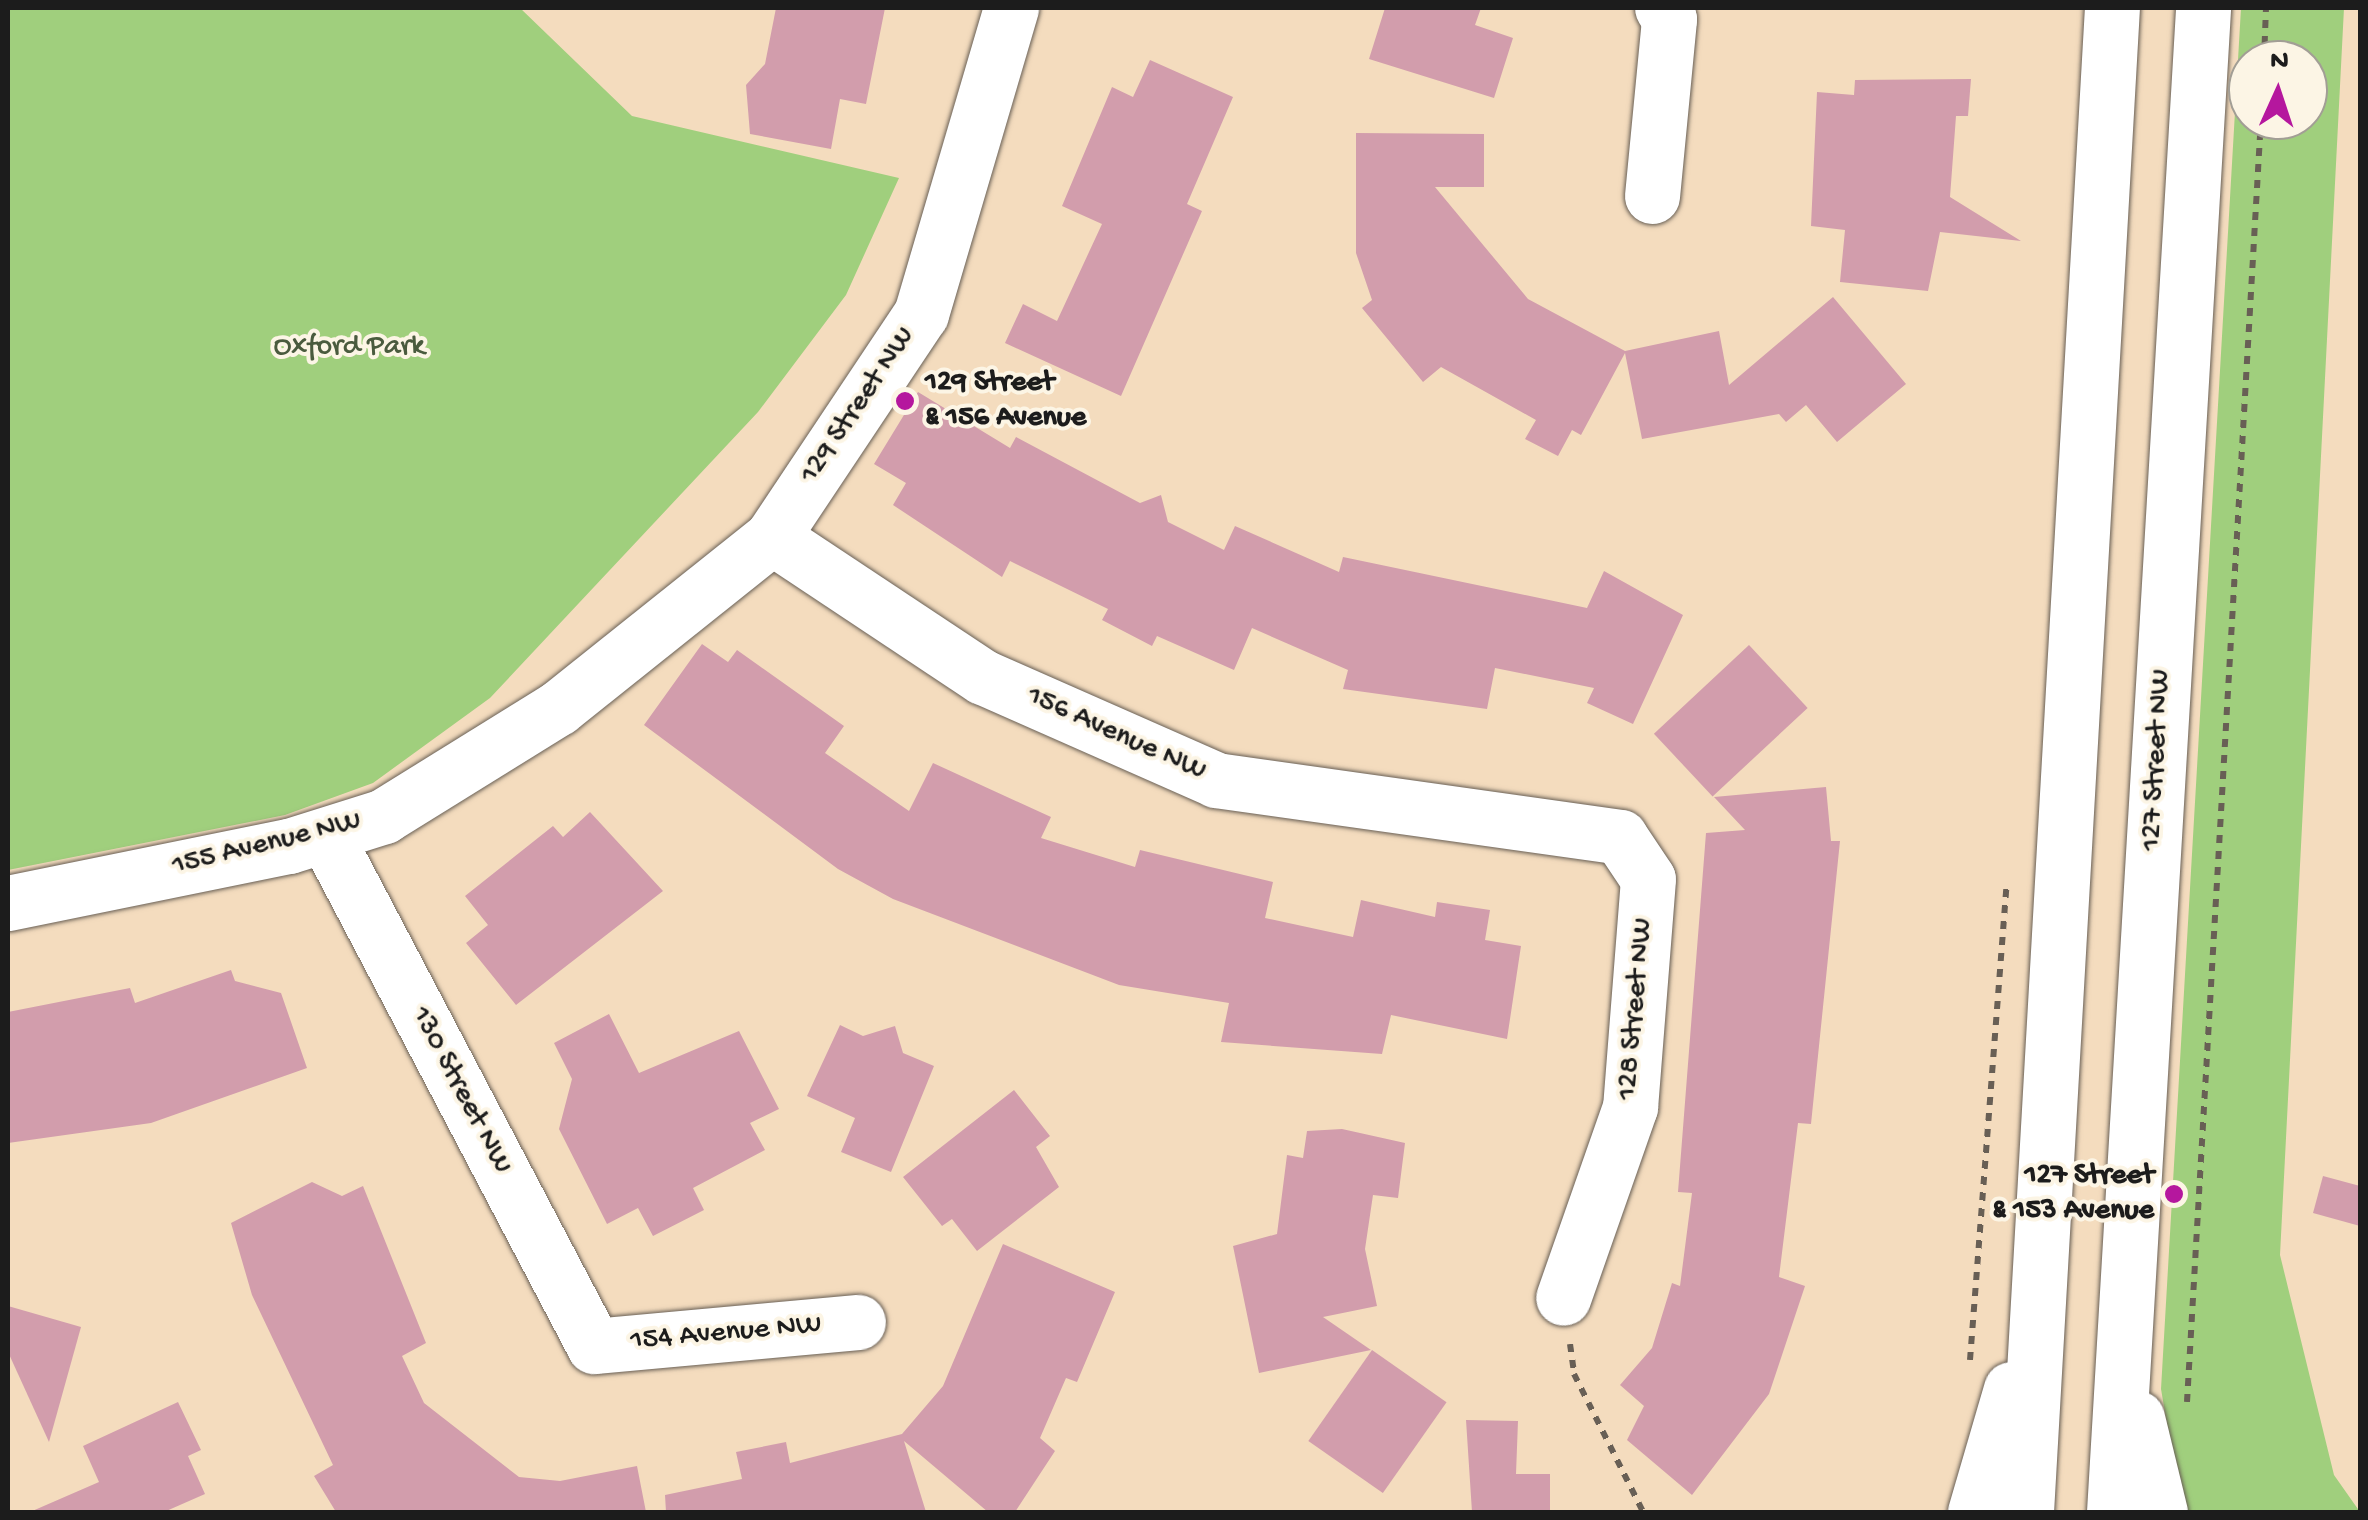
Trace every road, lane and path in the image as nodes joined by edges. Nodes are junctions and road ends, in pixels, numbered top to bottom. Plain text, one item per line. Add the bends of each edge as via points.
1 (1011, 8) edge
2 (1662, 8) edge
3 (2112, 8) edge
4 (2203, 8) edge
5 (2266, 8) edge
6 (2265, 40) edge
7 (2260, 140) edge
8 (1652, 196) dead end
9 (772, 537) junction
10 (558, 708) joint
11 (326, 836) junction
12 (1620, 837) joint
13 (8, 902) edge
14 (1563, 1298) joint
15 (2038, 1300) junction
16 (858, 1322) dead end
17 (594, 1346) joint
18 (2123, 1352) junction
19 (2186, 1413) dead end
20 (1643, 1512) edge
21 (1975, 1512) edge
22 (2026, 1512) edge
23 (2114, 1512) edge
24 (2160, 1512) edge

1 - 9 street, 129 Street NW via 920,314
2 - 8 street via 1670,19
3 - 15 street
4 - 18 street, 127 Street NW
5 - 6 path
7 - 19 path
9 - 10 street, 129 Street NW
9 - 12 street, 156 Avenue NW via 982,676 1216,780
10 - 11 street, 155 Avenue NW via 453,780
11 - 13 street, 155 Avenue NW
11 - 17 street, 130 Street NW
12 - 14 street, 128 Street NW via 1648,880 1630,1107
14 - 20 path via 1574,1374
15 - 21 street
15 - 22 street
16 - 17 street, 154 Avenue NW
18 - 23 street, 127 Street NW
18 - 24 street

